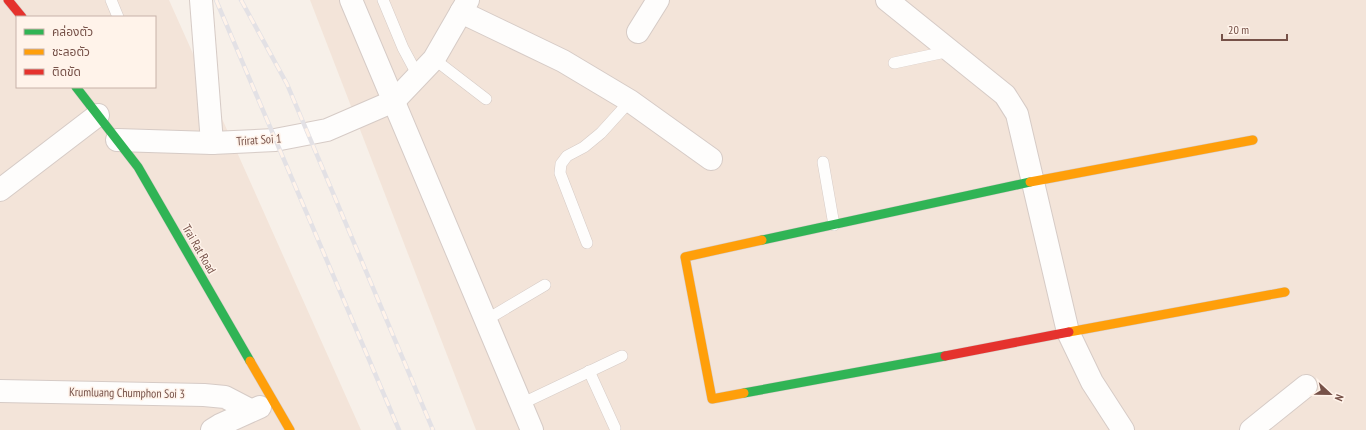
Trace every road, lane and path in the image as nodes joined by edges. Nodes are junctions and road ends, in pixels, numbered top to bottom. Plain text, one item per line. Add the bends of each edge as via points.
1 (8, 0) edge
2 (111, 0) edge
3 (201, 0) edge
4 (351, 0) edge
5 (383, 0) edge
6 (658, 0) edge
7 (887, 0) edge
8 (465, 6) edge
9 (21, 16) edge
10 (118, 16) edge
11 (638, 32) dead end
12 (950, 51) junction
13 (434, 59) junction
14 (894, 63) dead end
15 (418, 76) junction
16 (77, 88) edge
17 (486, 99) dead end
18 (394, 101) junction
19 (630, 101) junction
20 (98, 115) junction
21 (117, 140) junction
22 (1253, 140) dead end
23 (212, 143) junction
24 (711, 159) dead end
25 (823, 162) dead end
26 (1032, 182) junction
27 (0, 190) edge
28 (834, 225) junction
29 (587, 243) dead end
30 (545, 285) dead end
31 (1285, 292) dead end
32 (486, 320) junction
33 (1068, 332) junction
34 (622, 356) dead end
35 (589, 371) junction
36 (1306, 386) dead end
37 (0, 391) edge
38 (274, 403) junction
39 (520, 404) junction
40 (250, 410) junction
41 (616, 428) dead end
42 (212, 430) edge
43 (290, 430) edge
44 (532, 430) edge
45 (1123, 430) edge
46 (1251, 430) edge

1 - 9 street
2 - 10 lane
3 - 23 street
4 - 18 street
5 - 15 lane
6 - 11 street
7 - 12 street
8 - 13 street
8 - 19 street
12 - 14 lane
12 - 26 street via 1005,95 1017,114
13 - 15 street
13 - 17 lane
15 - 18 street
16 - 20 street, Trai Rat Road
18 - 23 street, Trirat Soi 1 via 327,130 276,140
18 - 32 street
19 - 24 street
19 - 29 lane via 601,133 567,156 561,164 560,173
20 - 21 street, Trai Rat Road
20 - 27 street
21 - 23 street, Trirat Soi 1
21 - 38 street, Trai Rat Road via 138,167
22 - 26 street
25 - 28 lane
26 - 28 street
26 - 33 street
28 - 33 street via 686,257 712,399
30 - 32 lane
31 - 33 street
32 - 39 street
33 - 45 street via 1092,382
34 - 35 lane
35 - 39 lane
35 - 41 lane
36 - 46 street
37 - 40 street, Krumluang Chumphon Soi 3 via 204,395 225,397
38 - 40 street
38 - 43 street, Trai Rat Road
39 - 44 street
40 - 42 street

